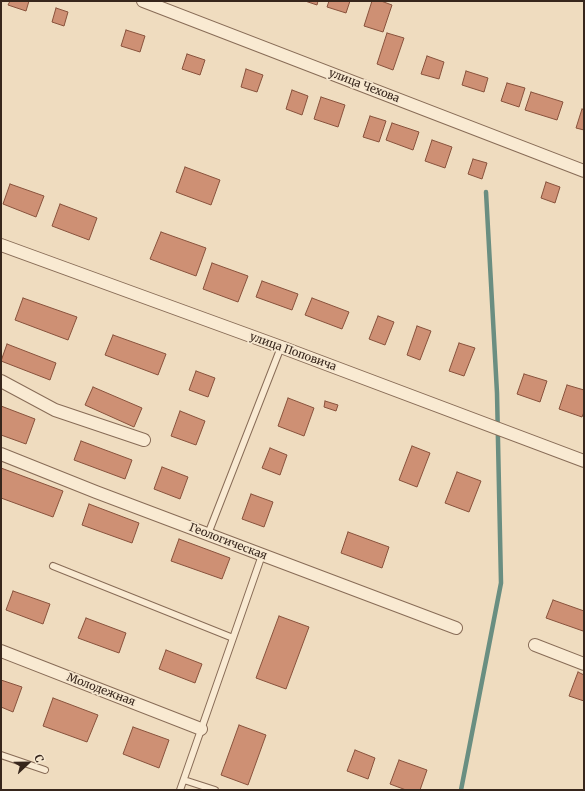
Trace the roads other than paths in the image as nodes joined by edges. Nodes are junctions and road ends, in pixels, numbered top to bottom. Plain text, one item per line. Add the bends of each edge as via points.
1 (143, 1) edge
2 (584, 171) edge
3 (1, 245) edge
4 (281, 347) junction
5 (1, 381) edge
6 (144, 440) dead end
7 (1, 454) edge
8 (584, 461) edge
9 (208, 534) junction
10 (262, 555) junction
11 (53, 566) dead end
12 (456, 628) dead end
13 (233, 638) junction
14 (535, 645) dead end
15 (1, 651) edge
16 (584, 664) edge
17 (202, 729) junction
18 (1, 755) edge
19 (45, 770) dead end
20 (184, 780) junction
21 (180, 790) edge
22 (215, 790) edge

1 - 2 street, улица Чехова
3 - 4 street, улица Поповича
4 - 8 street, улица Поповича
4 - 9 lane
5 - 6 street via 55,410
7 - 9 street, Геологическая
9 - 10 street, Геологическая
10 - 12 street, Геологическая
10 - 13 lane
11 - 13 lane
13 - 17 lane
14 - 16 street
15 - 17 street, Молодежная
17 - 20 lane
18 - 19 lane
20 - 21 lane
20 - 22 lane

